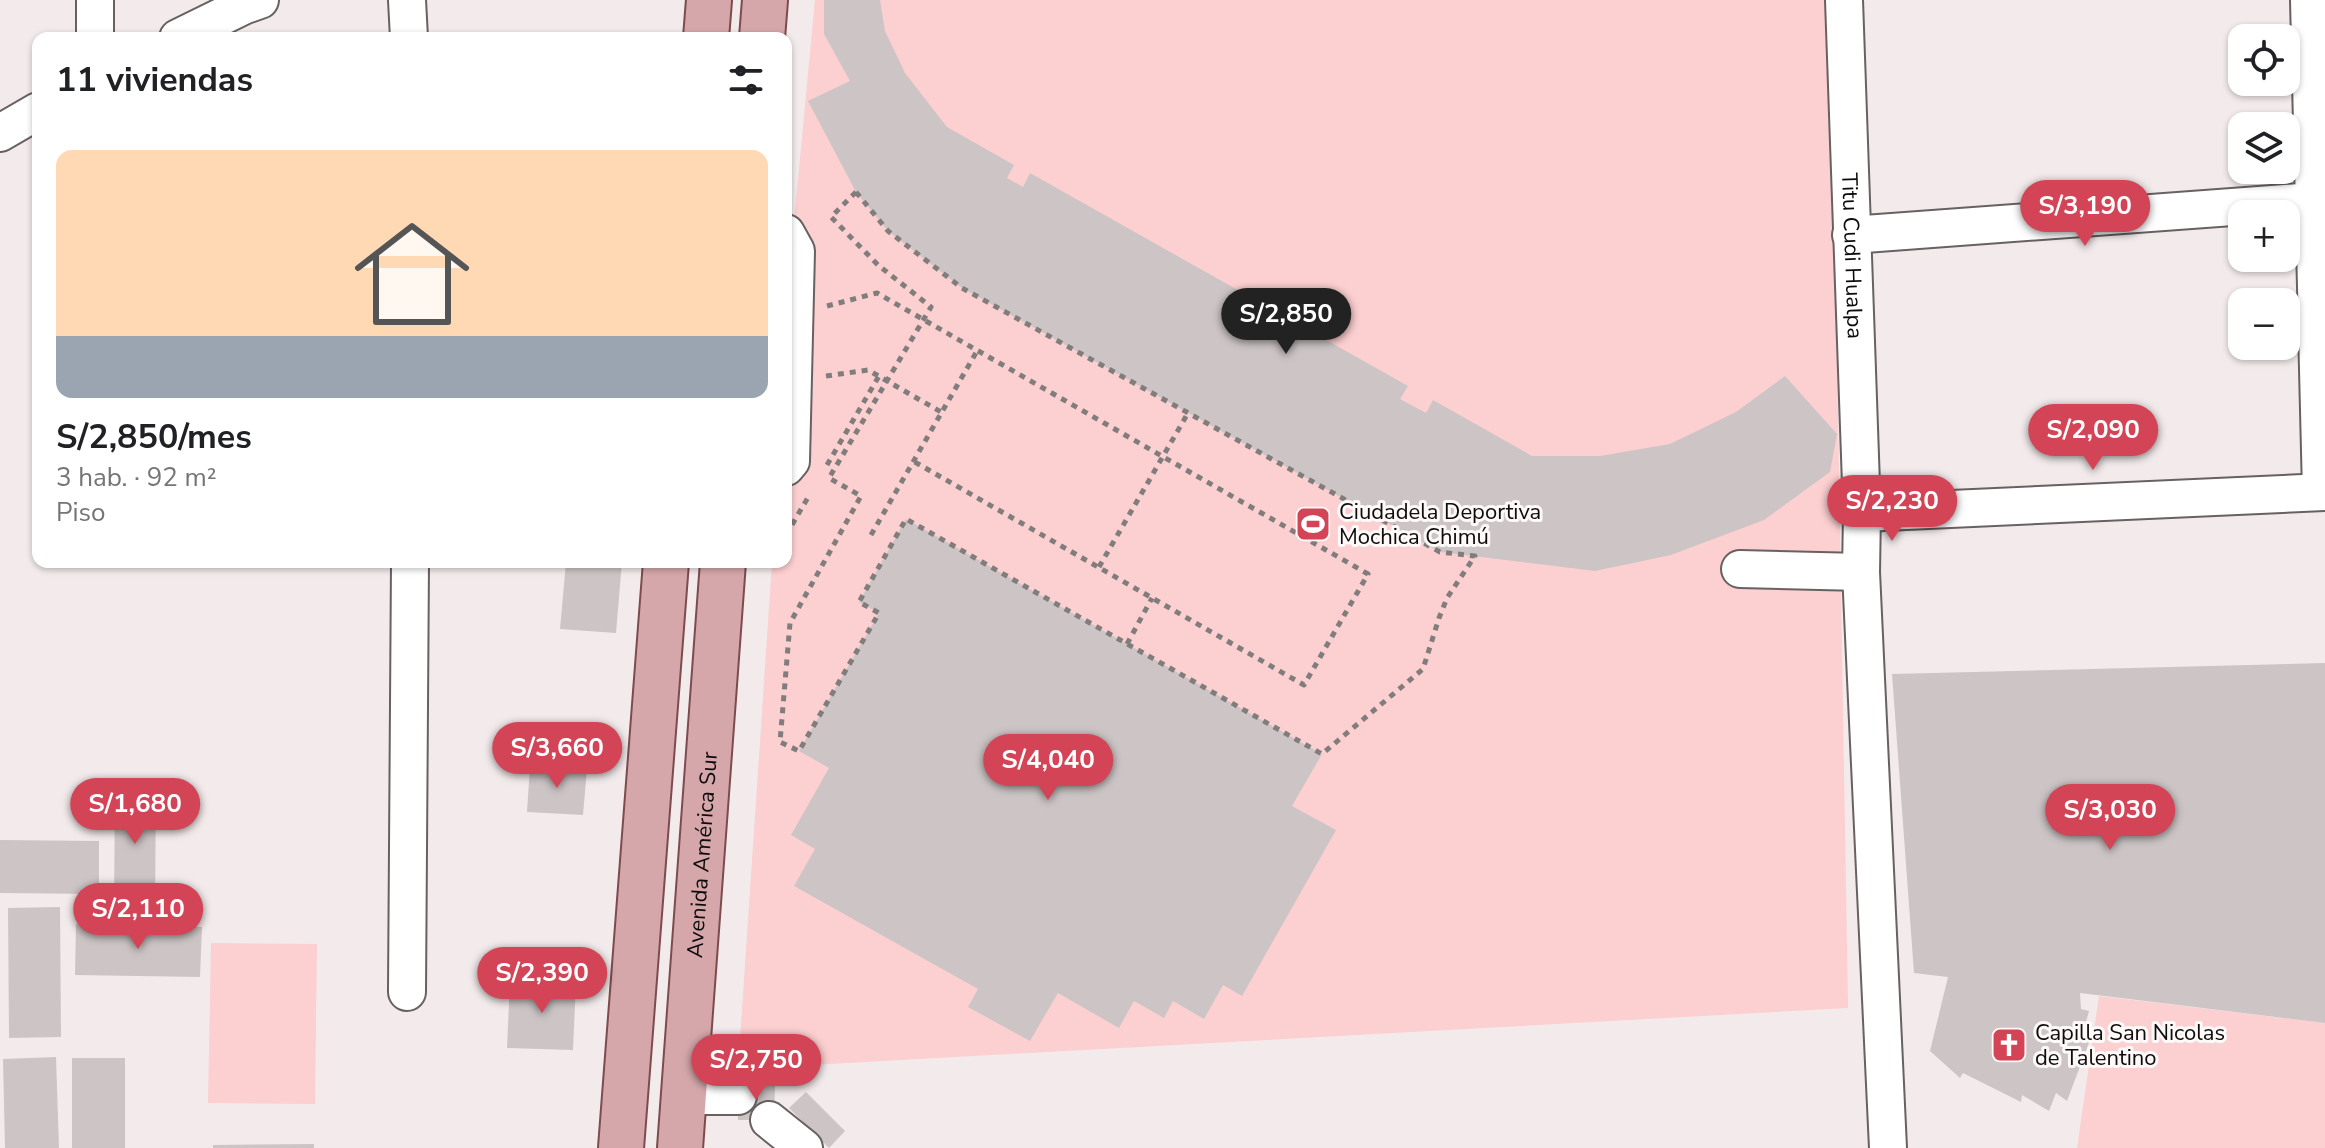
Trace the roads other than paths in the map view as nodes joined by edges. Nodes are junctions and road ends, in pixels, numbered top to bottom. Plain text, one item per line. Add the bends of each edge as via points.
1 (95, 0) edge
2 (260, 0) edge
3 (407, 0) edge
4 (709, 0) edge
5 (765, 0) edge
6 (1844, 0) edge
7 (2309, 0) edge
8 (95, 32) edge
9 (190, 32) edge
10 (409, 32) edge
11 (706, 32) edge
12 (762, 32) edge
13 (32, 114) edge
14 (0, 133) edge
15 (2314, 201) junction
16 (1851, 235) junction
17 (792, 244) edge
18 (792, 419) edge
19 (2323, 492) edge
20 (1862, 513) junction
21 (410, 568) edge
22 (666, 568) edge
23 (723, 568) edge
24 (1740, 569) dead end
25 (1861, 572) junction
26 (407, 992) dead end
27 (683, 1096) junction
28 (738, 1096) dead end
29 (769, 1120) dead end
30 (621, 1148) edge
31 (680, 1148) edge
32 (804, 1148) edge
33 (1888, 1148) edge

1 - 8 street
2 - 9 street
3 - 10 street
4 - 11 main road
5 - 12 main road
6 - 16 street, Titu Cudi Hualpa
7 - 15 street
13 - 14 street
15 - 16 street
15 - 19 street
16 - 20 street, Titu Cudi Hualpa
17 - 18 street
19 - 20 street
20 - 25 street, Titu Cudi Hualpa
21 - 26 street
22 - 30 main road
23 - 27 main road, Avenida América Sur
24 - 25 street
25 - 33 street, Titu Cudi Hualpa
27 - 28 street
27 - 31 main road, Avenida América Sur
29 - 32 street

